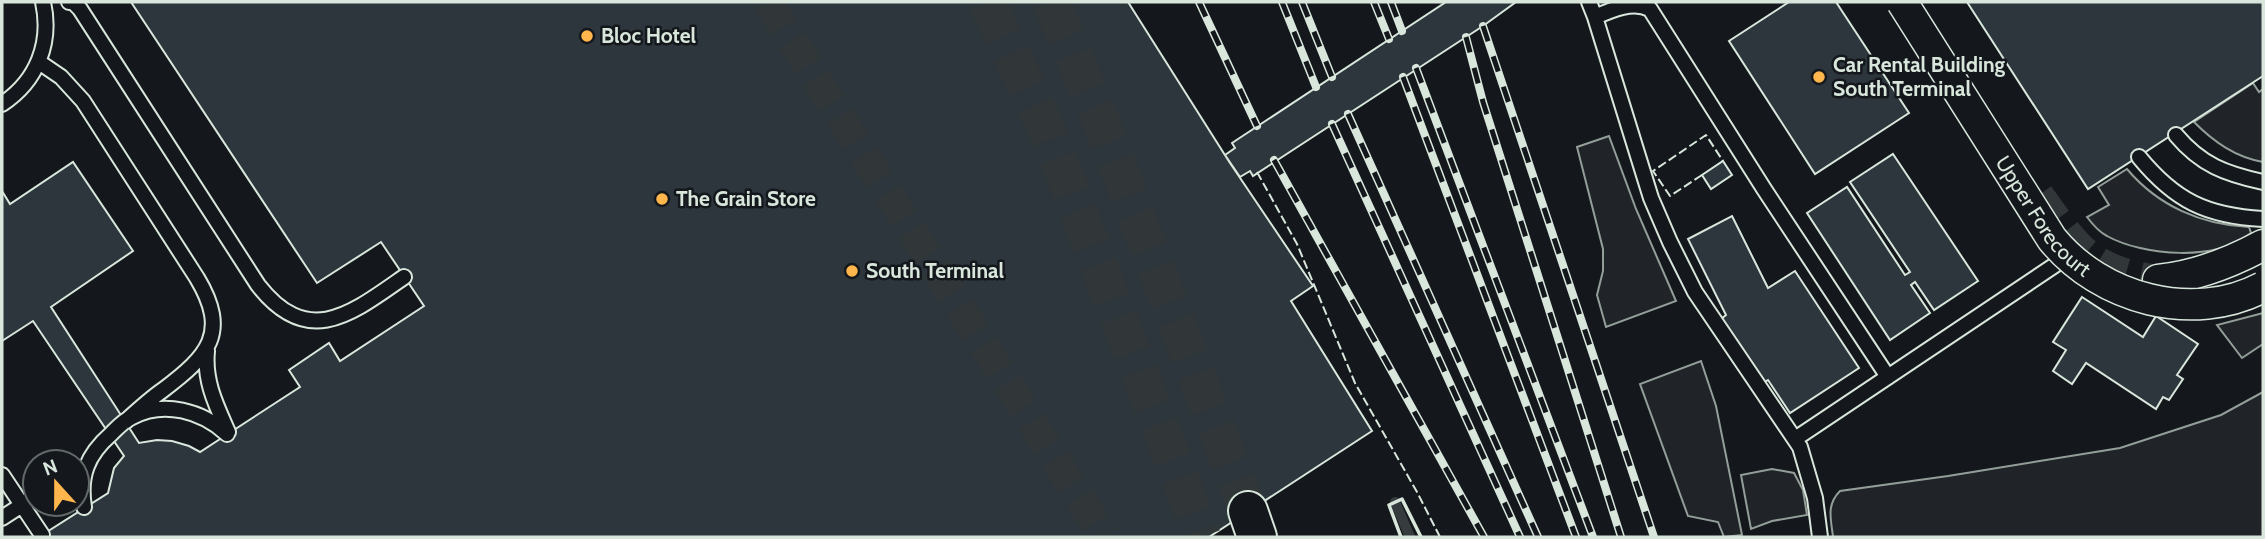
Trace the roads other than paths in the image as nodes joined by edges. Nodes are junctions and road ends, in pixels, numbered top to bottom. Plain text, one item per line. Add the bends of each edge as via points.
1 (43, 2) edge
2 (69, 2) edge
3 (1589, 2) edge
4 (1902, 2) edge
5 (1595, 18) junction
6 (39, 62) junction
7 (2, 104) edge
8 (2176, 135) dead end
9 (2139, 157) dead end
10 (2263, 182) edge
11 (2263, 219) edge
12 (2263, 245) edge
13 (2055, 265) dead end
14 (404, 277) dead end
15 (2158, 280) tunnel mouth
16 (2263, 287) edge
17 (207, 346) junction
18 (1888, 377) junction
19 (126, 421) junction
20 (1795, 439) junction
21 (95, 449) junction
22 (91, 452) edge
23 (91, 460) edge
24 (2, 475) edge
25 (21, 504) edge
26 (21, 506) edge
27 (2, 518) edge
28 (31, 518) edge
29 (42, 535) dead end
30 (1820, 537) edge

1 - 6 lane via 45,39
2 - 14 lane via 80,9 258,285 282,311 307,320 332,319 355,310
3 - 5 lane
4 - 16 street, Upper Forecourt, bridge via 2052,239 2074,262 2127,293 2168,303 2224,302
5 - 18 lane via 1634,2 1650,9
5 - 20 lane via 1651,198 1670,242 1695,292
6 - 7 lane via 23,87
6 - 17 lane via 83,101 203,288 212,319
8 - 10 lane via 2204,162
9 - 11 lane via 2165,186 2198,206
12 - 15 street via 2219,267
13 - 18 lane
17 - 19 lane via 190,369
17 - 19 lane via 209,388 228,434 206,418 179,410 151,410
18 - 20 lane
19 - 21 lane
20 - 30 lane via 1812,488
21 - 22 lane
21 - 23 lane
24 - 25 lane
26 - 27 lane
28 - 29 lane

